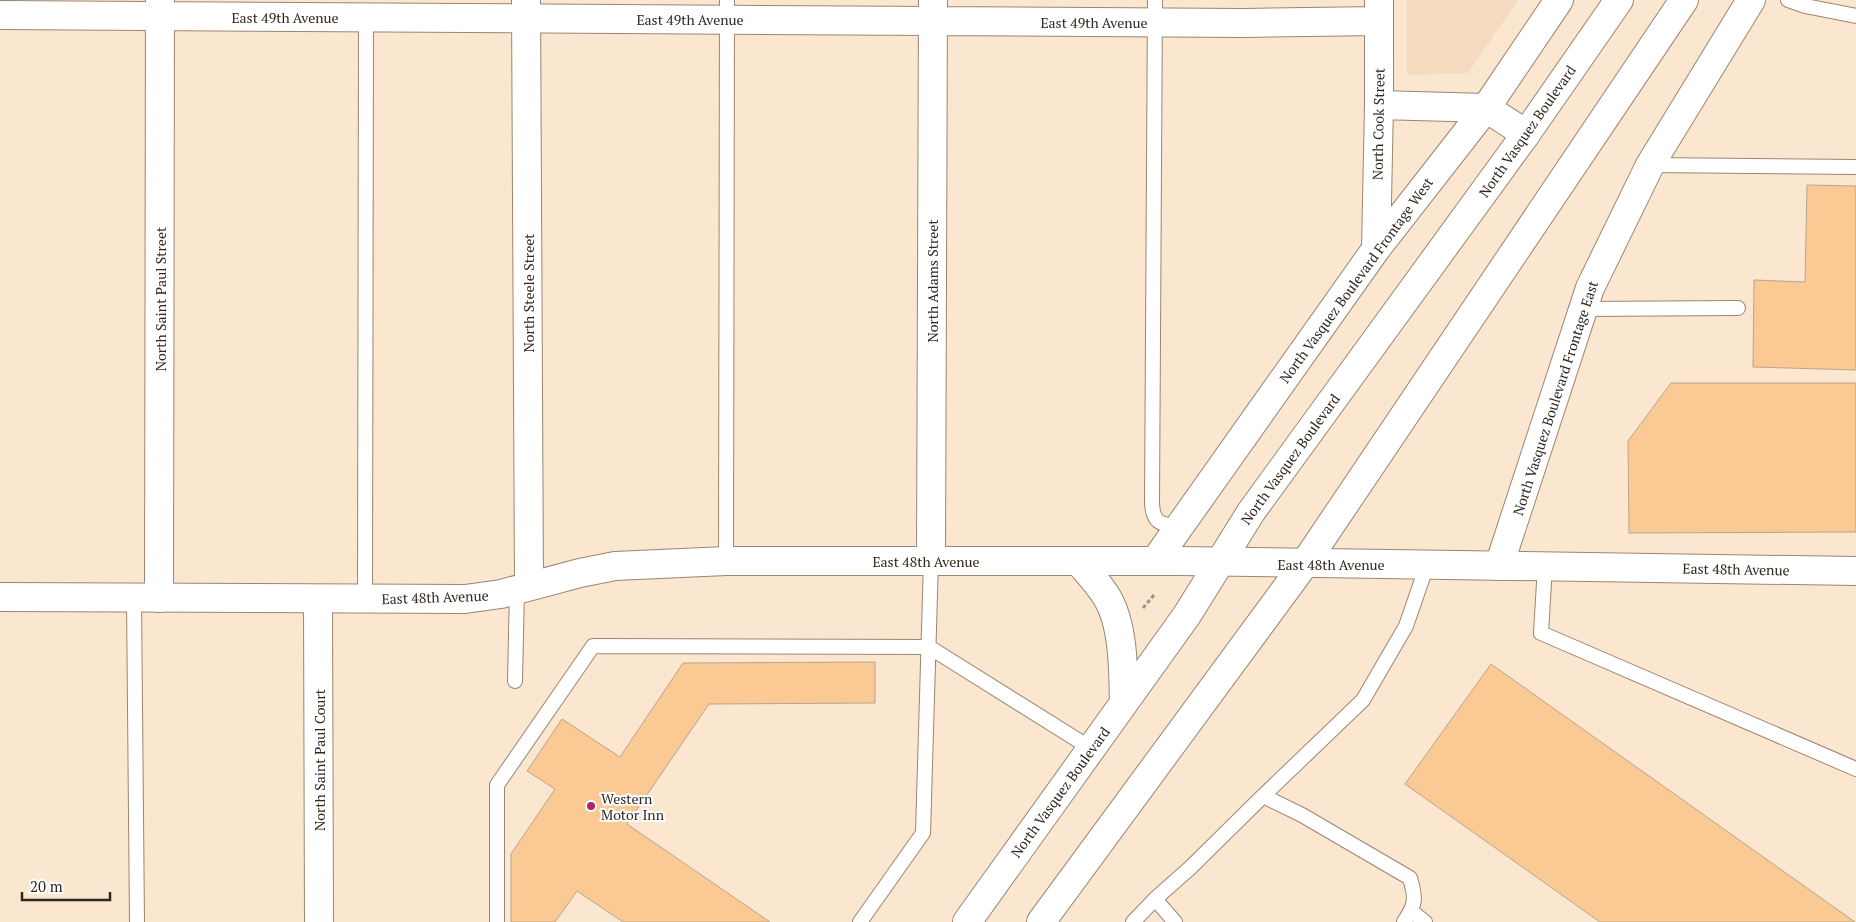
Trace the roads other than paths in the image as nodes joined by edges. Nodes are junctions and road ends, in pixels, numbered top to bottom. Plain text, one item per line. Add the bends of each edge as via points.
1 (1559, 0) edge
2 (1619, 0) edge
3 (1684, 0) edge
4 (1751, 0) edge
5 (1788, 0) edge
6 (160, 8) edge
7 (339, 9) edge
8 (526, 9) edge
9 (727, 10) edge
10 (932, 10) edge
11 (1379, 10) edge
12 (1155, 11) edge
13 (0, 15) edge
14 (1856, 16) edge
15 (366, 18) junction
16 (1379, 105) junction
17 (1486, 108) junction
18 (1526, 134) junction
19 (1650, 165) junction
20 (1856, 166) edge
21 (1376, 249) junction
22 (1738, 308) dead end
23 (1583, 309) junction
24 (1178, 527) junction
25 (726, 561) junction
26 (931, 562) junction
27 (1079, 562) junction
28 (1154, 562) junction
29 (1219, 562) junction
30 (1305, 563) junction
31 (1426, 565) junction
32 (1499, 566) junction
33 (1545, 566) junction
34 (1856, 571) edge
35 (523, 588) junction
36 (0, 597) edge
37 (147, 598) junction
38 (318, 599) junction
39 (365, 599) junction
40 (928, 646) junction
41 (515, 681) dead end
42 (1124, 703) junction
43 (1092, 749) junction
44 (1856, 770) edge
45 (1263, 796) junction
46 (1155, 899) junction
47 (1408, 916) edge
48 (137, 922) edge
49 (319, 922) edge
50 (497, 922) edge
51 (860, 922) edge
52 (967, 922) edge
53 (1041, 922) edge
54 (1134, 922) edge
55 (1175, 922) edge
56 (1424, 922) edge

1 - 17 main road, North Vasquez Boulevard Frontage West
2 - 18 main road, North Vasquez Boulevard
3 - 30 main road
4 - 19 main road, North Vasquez Boulevard Frontage East
5 - 14 lane
6 - 7 main road, East 49th Avenue
6 - 13 main road, East 49th Avenue
6 - 37 main road, North Saint Paul Street
7 - 15 main road, East 49th Avenue
8 - 9 main road, East 49th Avenue
8 - 15 main road, East 49th Avenue
8 - 35 main road, North Steele Street
9 - 10 main road, East 49th Avenue
9 - 25 lane
10 - 12 main road, East 49th Avenue
10 - 26 main road, North Adams Street
11 - 12 main road, East 49th Avenue
11 - 16 main road, North Cook Street
12 - 24 lane via 1152,503 1158,522
15 - 39 lane
16 - 17 main road
16 - 21 main road, North Cook Street
17 - 18 main road
17 - 21 main road, North Vasquez Boulevard Frontage West
18 - 29 main road, North Vasquez Boulevard via 1251,512
19 - 20 lane
19 - 23 main road, North Vasquez Boulevard Frontage East via 1590,288
21 - 24 main road, North Vasquez Boulevard Frontage West
22 - 23 lane
23 - 32 main road, North Vasquez Boulevard Frontage East
24 - 28 main road, North Vasquez Boulevard Frontage West
25 - 26 main road, East 48th Avenue
25 - 35 main road, East 48th Avenue via 615,566
26 - 27 main road, East 48th Avenue
26 - 40 lane
27 - 28 main road, East 48th Avenue
27 - 42 main road via 1102,590 1115,616
28 - 29 main road, East 48th Avenue
29 - 30 main road, East 48th Avenue
29 - 42 main road, North Vasquez Boulevard via 1187,615
30 - 31 main road, East 48th Avenue
30 - 53 main road
31 - 32 main road, East 48th Avenue
31 - 45 lane via 1406,626 1363,700
32 - 33 main road, East 48th Avenue
33 - 34 main road, East 48th Avenue
33 - 44 lane via 1541,633
35 - 39 main road, East 48th Avenue via 475,598
35 - 41 lane
36 - 37 main road, East 48th Avenue
37 - 38 main road, East 48th Avenue
37 - 48 lane
38 - 39 main road, East 48th Avenue
38 - 49 main road, North Saint Paul Court
40 - 43 lane
40 - 50 lane via 593,646 497,785
40 - 51 lane via 923,833
42 - 43 main road, North Vasquez Boulevard
43 - 52 main road, North Vasquez Boulevard
45 - 46 lane
45 - 47 lane via 1410,878 1415,894
46 - 54 lane
46 - 55 lane
47 - 56 lane

